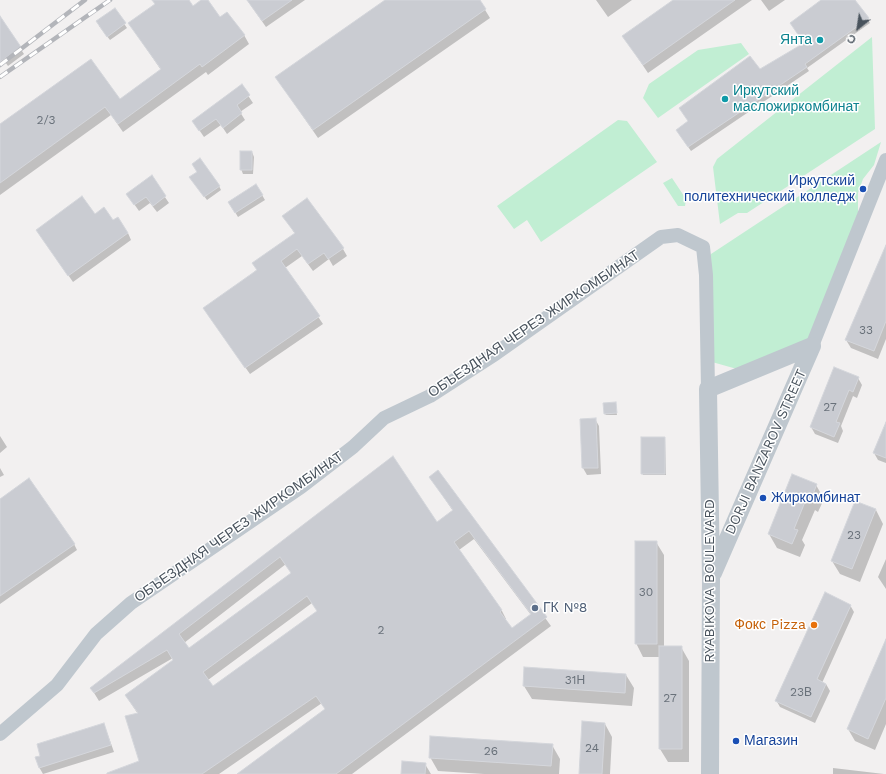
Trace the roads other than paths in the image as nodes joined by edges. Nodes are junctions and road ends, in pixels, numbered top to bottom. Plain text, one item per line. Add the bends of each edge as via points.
1 (886, 160) edge
2 (812, 346) junction
3 (708, 388) junction
4 (711, 579) junction
5 (0, 734) edge
6 (710, 774) edge

1 - 2 street
2 - 3 street
2 - 4 street, DORJI BANZAROV STREET
3 - 4 street, RYABIKOVA BOULEVARD
3 - 5 street, ОБЪЕЗДНАЯ ЧЕРЕЗ ЖИРКОМБИНАТ via 706,275 703,247 678,235 661,237 495,354 430,396 384,418 353,447 301,487 131,603 96,634 57,684
4 - 6 street, RYABIKOVA BOULEVARD

